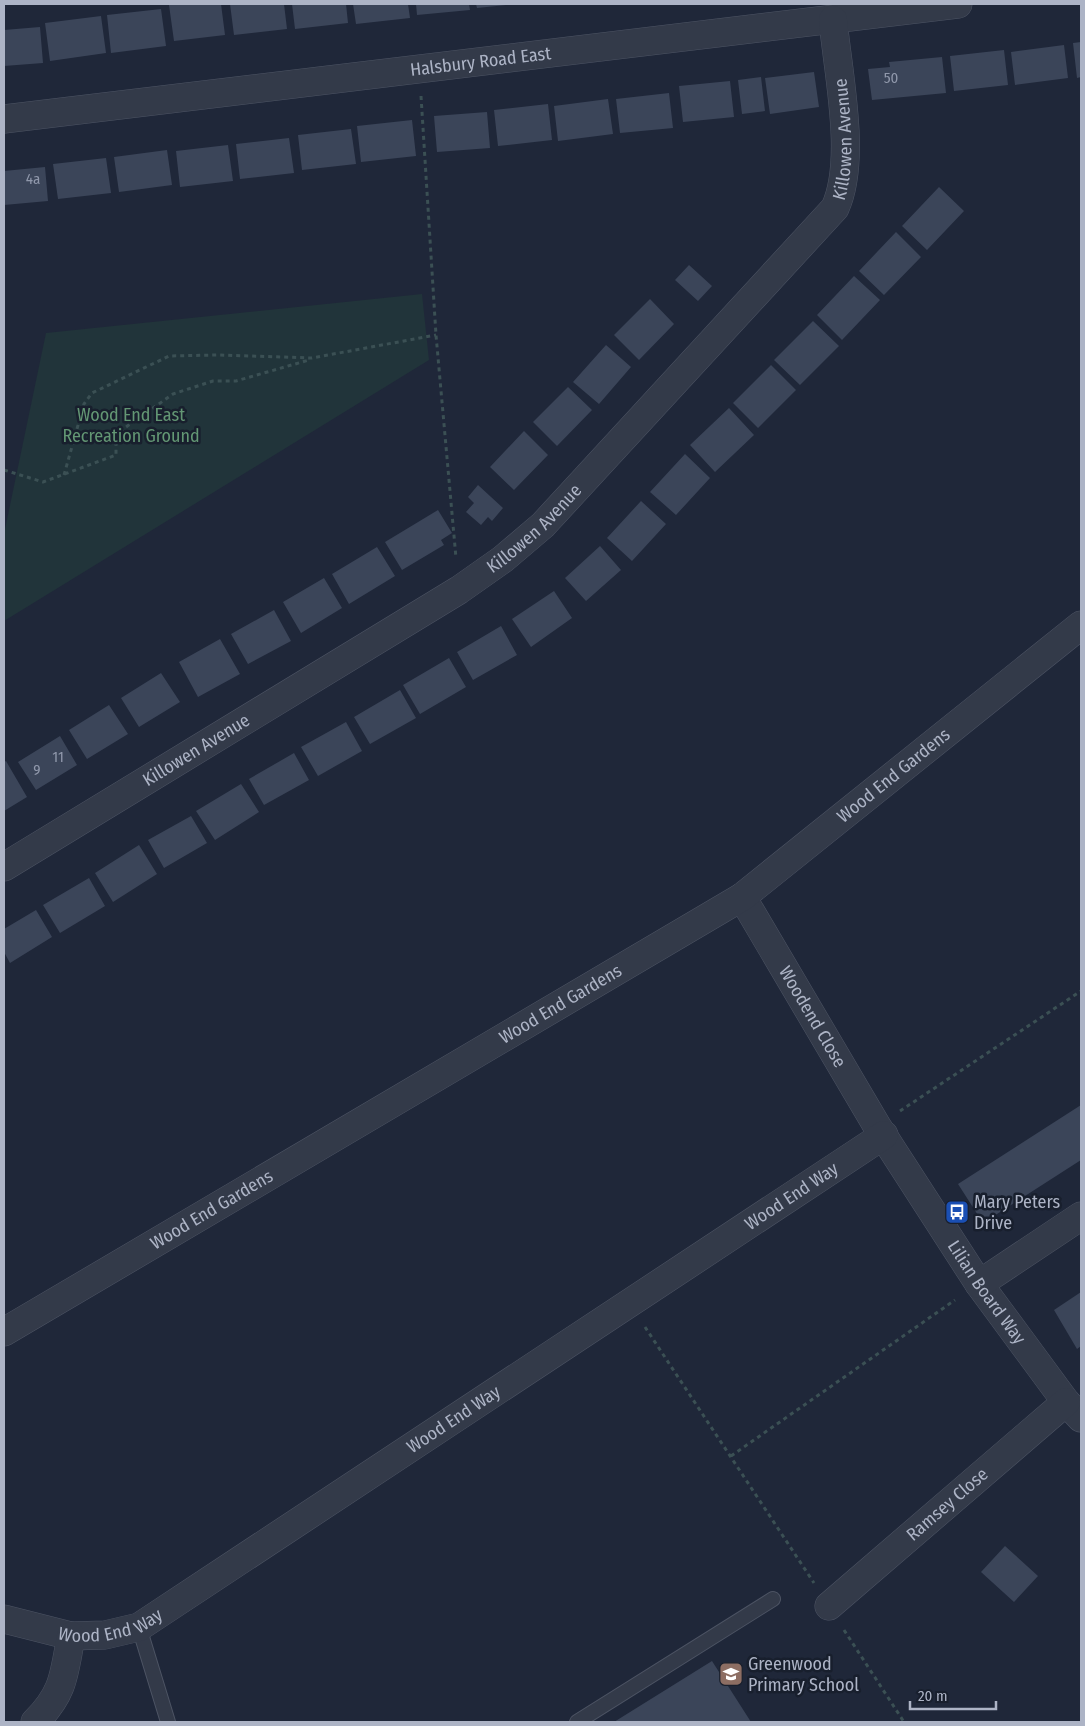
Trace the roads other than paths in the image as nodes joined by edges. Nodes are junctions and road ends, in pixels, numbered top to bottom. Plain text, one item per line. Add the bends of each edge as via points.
1 (958, 4) edge
2 (833, 20) junction
3 (4, 119) edge
4 (1081, 625) edge
5 (4, 867) edge
6 (742, 897) junction
7 (880, 1131) junction
8 (1081, 1216) edge
9 (978, 1284) junction
10 (4, 1332) edge
11 (1074, 1410) edge
12 (773, 1599) dead end
13 (828, 1606) road end
14 (4, 1619) edge
15 (139, 1627) junction
16 (71, 1636) junction
17 (35, 1722) edge
18 (168, 1722) edge
19 (576, 1722) edge

1 - 2 street, Halsbury Road East
2 - 3 street, Halsbury Road East
2 - 5 street, Killowen Avenue via 845,137 842,192 835,208 542,525 460,590
4 - 6 street, Wood End Gardens
6 - 7 street, Woodend Close
6 - 10 street, Wood End Gardens
7 - 9 street, Lilian Board Way
7 - 15 street, Wood End Way via 630,1304
8 - 9 street
9 - 11 street, Lilian Board Way
11 - 13 street, Ramsey Close
12 - 19 lane
14 - 16 street, Wood End Way
15 - 16 street, Wood End Way via 105,1635
15 - 18 lane
16 - 17 street via 63,1680 56,1698

